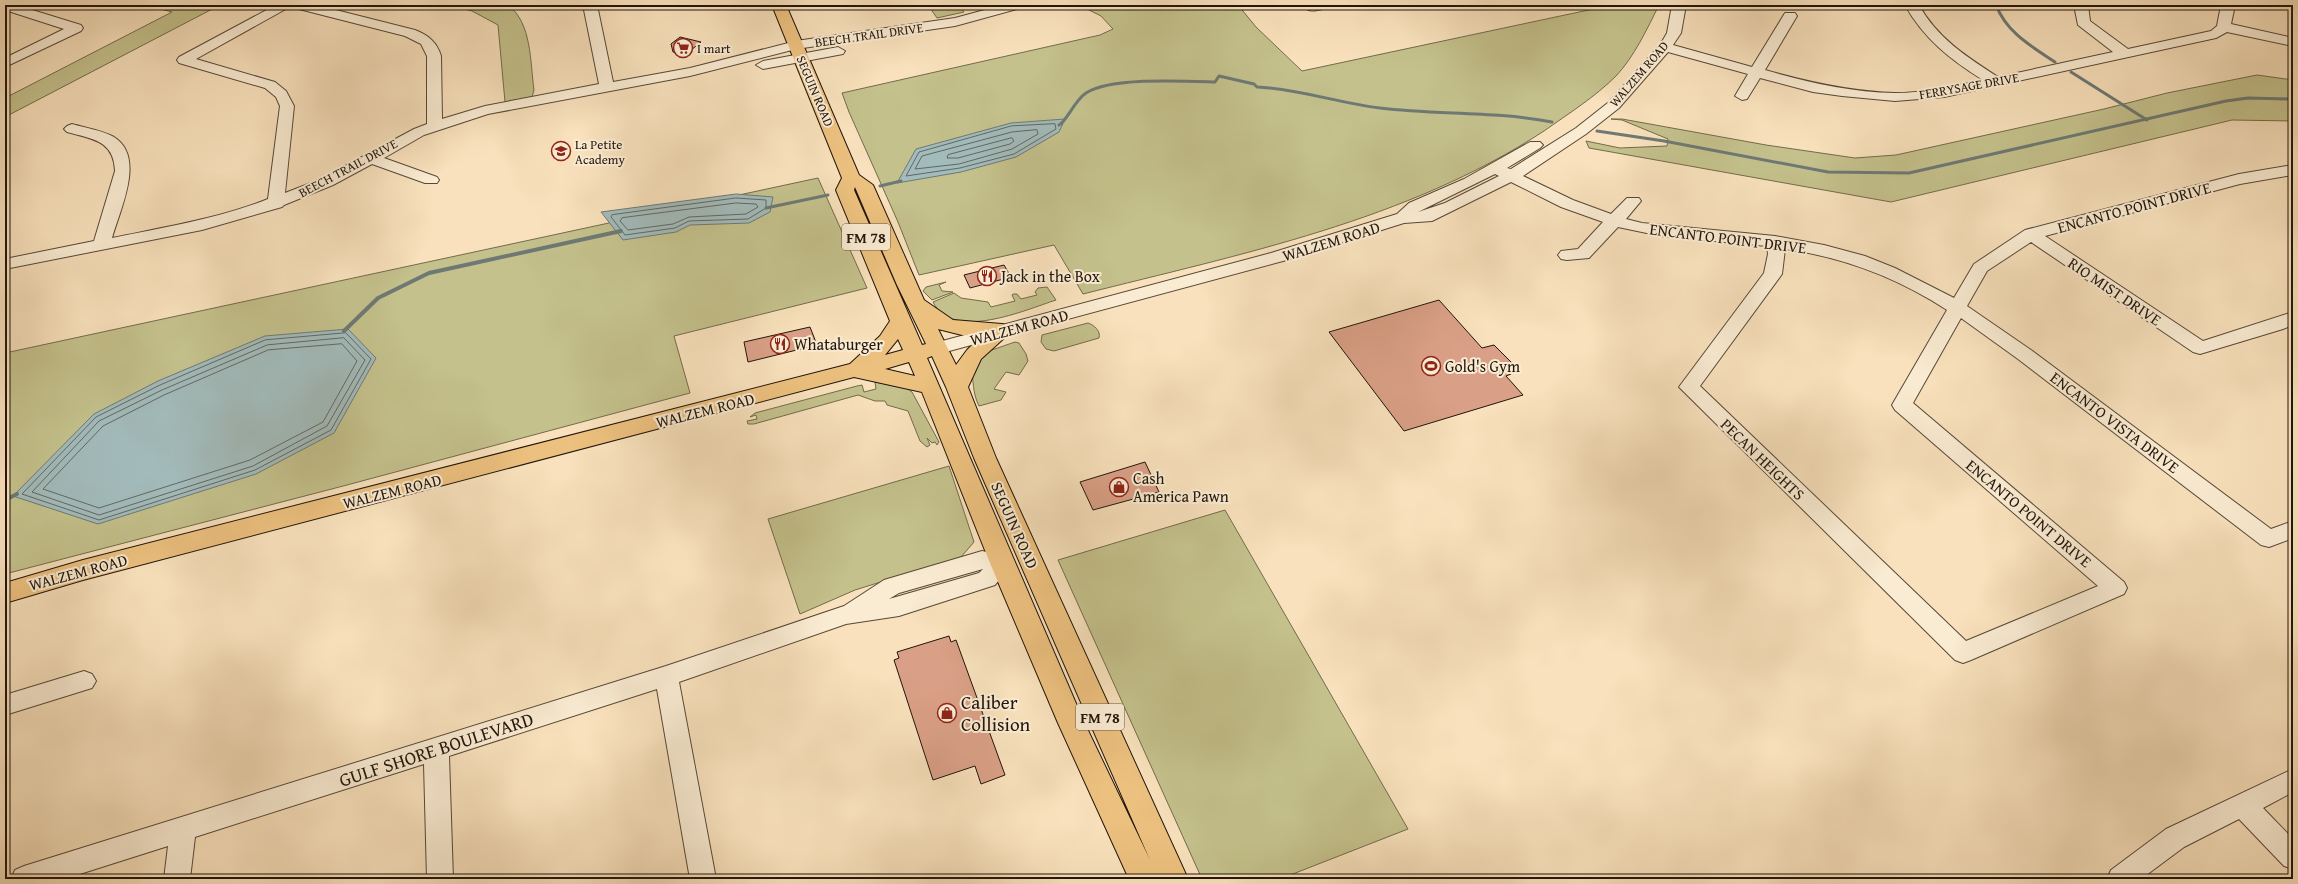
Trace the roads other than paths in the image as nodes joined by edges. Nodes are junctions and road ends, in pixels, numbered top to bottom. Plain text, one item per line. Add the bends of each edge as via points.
1 (286, 5) edge
2 (300, 5) edge
3 (590, 5) edge
4 (779, 5) edge
5 (1016, 5) edge
6 (1678, 5) edge
7 (1912, 5) edge
8 (2081, 5) edge
9 (2228, 5) edge
10 (5, 6) edge
11 (977, 10) edge
12 (1790, 16) dead end
13 (1675, 21) junction
14 (2224, 26) junction
15 (2293, 42) edge
16 (1665, 47) junction
17 (799, 52) junction
18 (2126, 54) junction
19 (5, 63) edge
20 (1756, 72) junction
21 (1996, 82) junction
22 (607, 87) junction
23 (1742, 96) dead end
24 (435, 126) junction
25 (72, 129) dead end
26 (370, 158) junction
27 (1496, 168) junction
28 (2293, 170) edge
29 (1511, 176) junction
30 (851, 178) junction
31 (431, 180) dead end
32 (1633, 201) dead end
33 (276, 204) junction
34 (1403, 218) junction
35 (1616, 221) junction
36 (2031, 234) junction
37 (1775, 242) junction
38 (102, 244) junction
39 (1566, 255) dead end
40 (5, 264) edge
41 (915, 302) junction
42 (1960, 307) junction
43 (2293, 318) edge
44 (900, 321) junction
45 (1002, 331) junction
46 (938, 348) junction
47 (917, 354) junction
48 (855, 371) junction
49 (931, 387) junction
50 (957, 387) junction
51 (1008, 509) junction
52 (2293, 529) edge
53 (1002, 563) junction
54 (5, 593) edge
55 (1048, 600) junction
56 (1963, 653) joint
57 (666, 676) junction
58 (84, 681) dead end
59 (5, 705) edge
60 (436, 749) junction
61 (2293, 780) edge
62 (2242, 804) junction
63 (183, 829) junction
64 (2293, 857) edge
65 (24, 879) edge
66 (177, 879) edge
67 (440, 879) edge
68 (703, 879) edge
69 (1144, 879) edge
70 (1173, 879) edge
71 (2120, 879) edge

1 - 33 street via 184,60 270,85 285,97 287,106
2 - 24 street via 410,33 426,41 434,56
3 - 22 street
4 - 17 main road, SEGUIN ROAD / FM 78
5 - 11 street, BEECH TRAIL DRIVE
6 - 13 street, WALZEM ROAD
7 - 21 street via 1923,24 1945,47
8 - 18 street via 2083,22
9 - 14 street
10 - 19 street via 76,28
11 - 17 street, BEECH TRAIL DRIVE via 919,32
12 - 20 street
13 - 16 street, WALZEM ROAD via 1674,33
13 - 27 street, WALZEM ROAD via 1662,26 1652,44 1636,62 1604,96 1573,122
14 - 15 street
14 - 18 street, FERRYSAGE DRIVE via 2216,34
16 - 20 street, FERRYSAGE DRIVE
16 - 29 street, WALZEM ROAD via 1614,105 1580,131
17 - 22 street, BEECH TRAIL DRIVE via 719,72 690,72
17 - 30 main road, SEGUIN ROAD / FM 78
18 - 21 street, FERRYSAGE DRIVE
20 - 21 street, FERRYSAGE DRIVE via 1814,88 1895,96 1944,93
20 - 23 street
22 - 24 street, BEECH TRAIL DRIVE via 485,110
24 - 26 street, BEECH TRAIL DRIVE via 401,140
25 - 38 street via 109,141 119,149 124,159 123,171
26 - 31 street
26 - 33 street, BEECH TRAIL DRIVE via 327,182
27 - 29 street, ENCANTO POINT DRIVE
27 - 34 street, WALZEM ROAD via 1415,206
28 - 36 street, ENCANTO POINT DRIVE via 2239,179
29 - 34 street, WALZEM ROAD via 1426,217
29 - 35 street, ENCANTO POINT DRIVE via 1546,196
30 - 41 main road, SEGUIN ROAD / FM 78 via 864,185
30 - 44 main road, SEGUIN ROAD / FM 78 via 845,190
32 - 35 street
33 - 38 street, BEECH TRAIL DRIVE via 228,219
34 - 45 street, WALZEM ROAD via 1277,258
35 - 37 street, ENCANTO POINT DRIVE via 1659,230
35 - 39 street via 1583,254
36 - 42 street, ENCANTO POINT DRIVE via 1980,268
36 - 43 street, RIO MIST DRIVE via 2200,348
37 - 42 street, ENCANTO POINT DRIVE via 1860,260 1911,281
37 - 56 street, PECAN HEIGHTS via 1777,254 1773,274 1689,387
38 - 40 street, BEECH TRAIL DRIVE
41 - 45 main road via 947,324 960,328
41 - 46 main road, SEGUIN ROAD / FM 78
42 - 52 street, ENCANTO VISTA DRIVE via 2269,539
42 - 56 street, ENCANTO POINT DRIVE via 1902,405 2116,588
44 - 47 main road, SEGUIN ROAD / FM 78
44 - 48 main road via 887,341
45 - 46 street, WALZEM ROAD
45 - 50 main road via 967,361
46 - 47 main road, WALZEM ROAD
46 - 50 main road, SEGUIN ROAD / FM 78
47 - 48 main road, WALZEM ROAD
47 - 49 main road, SEGUIN ROAD / FM 78
48 - 49 main road
48 - 54 main road, WALZEM ROAD via 90,568
49 - 53 main road, SEGUIN ROAD / FM 78
50 - 51 main road, SEGUIN ROAD / FM 78
51 - 53 main road via 1009,540
51 - 55 main road, SEGUIN ROAD / FM 78
53 - 55 main road via 1015,566
53 - 57 street, GULF SHORE BOULEVARD via 987,579 899,607 846,615
53 - 69 main road, SEGUIN ROAD / FM 78 via 1071,723
55 - 70 main road, SEGUIN ROAD / FM 78
57 - 60 street, GULF SHORE BOULEVARD
57 - 68 street
58 - 59 street
60 - 63 street, GULF SHORE BOULEVARD
60 - 67 street
61 - 62 street
62 - 64 street
62 - 71 street via 2175,838
63 - 65 street, GULF SHORE BOULEVARD
63 - 66 street

